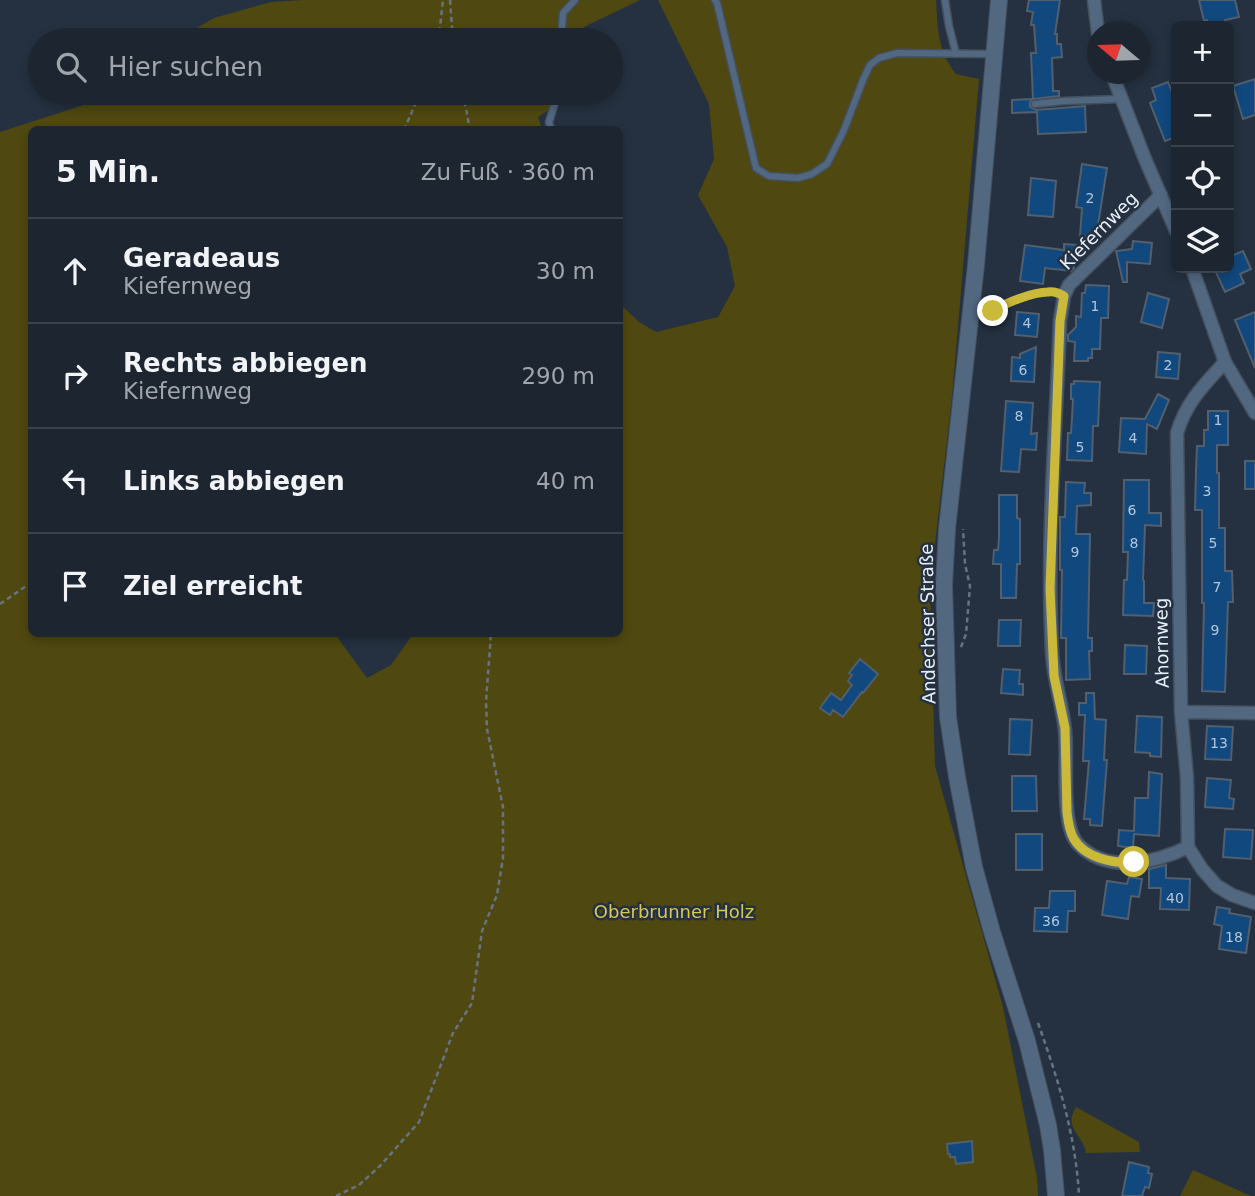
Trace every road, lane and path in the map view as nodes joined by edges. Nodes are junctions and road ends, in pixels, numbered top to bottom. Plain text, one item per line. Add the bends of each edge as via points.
1 (443, 0) edge
2 (450, 0) edge
3 (575, 0) edge
4 (715, 0) edge
5 (945, 0) edge
6 (999, 0) edge
7 (1094, 0) edge
8 (1096, 21) edge
9 (440, 28) edge
10 (452, 28) edge
11 (562, 28) edge
12 (956, 54) junction
13 (994, 54) junction
14 (1116, 84) edge
15 (1122, 99) junction
16 (1035, 104) dead end
17 (415, 105) edge
18 (465, 105) edge
19 (554, 105) edge
20 (406, 126) edge
21 (469, 126) edge
22 (550, 126) edge
23 (1161, 195) junction
24 (1171, 219) edge
25 (1194, 273) edge
26 (1064, 296) junction
27 (984, 323) dead end
28 (1225, 362) junction
29 (1255, 413) edge
30 (962, 520) dead end
31 (28, 585) edge
32 (0, 604) edge
33 (491, 637) edge
34 (957, 657) dead end
35 (1181, 712) junction
36 (1255, 713) edge
37 (1188, 847) junction
38 (1255, 903) edge
39 (1037, 1020) dead end
40 (336, 1196) edge
41 (1056, 1196) edge
42 (1079, 1196) edge

1 - 9 path
2 - 10 path
3 - 11 lane via 563,13
4 - 12 lane via 756,168 769,176 798,178 827,164 870,65 879,58 897,53
5 - 12 lane
6 - 13 street, Andechser Straße
7 - 8 street
12 - 13 lane
13 - 41 street, Andechser Straße via 947,529 948,717 974,867 1042,1101
14 - 15 street
15 - 16 lane
15 - 23 street
17 - 20 path
18 - 21 path
19 - 22 lane
23 - 24 street
23 - 26 street, Kiefernweg via 1069,285
25 - 28 street
26 - 27 path via 1047,292 1004,304
26 - 37 street, Kiefernweg via 1050,589 1054,676 1065,728 1069,825 1078,844 1109,861 1144,861
28 - 29 street
28 - 35 street, Ahornweg via 1191,402 1177,433
30 - 34 path via 970,586 966,634
31 - 32 path
33 - 40 path via 487,729 503,807 503,858 497,895 482,931 472,1003 453,1033 419,1122 359,1185
35 - 36 street
35 - 37 street, Ahornweg
37 - 38 street via 1217,886
39 - 42 path via 1067,1114

